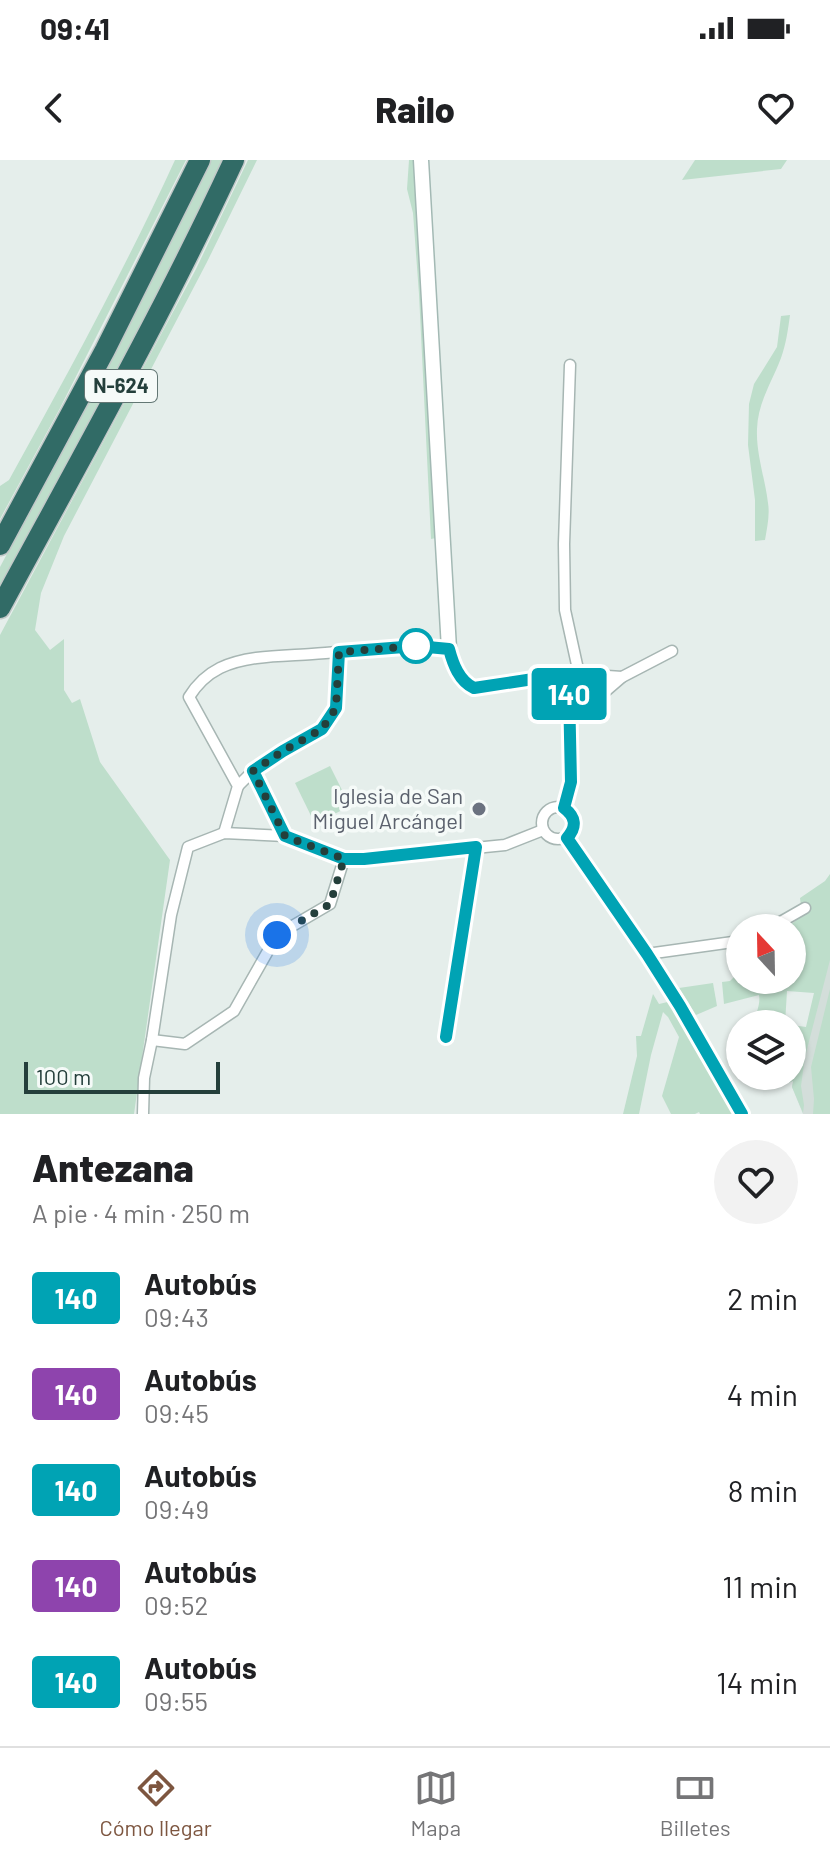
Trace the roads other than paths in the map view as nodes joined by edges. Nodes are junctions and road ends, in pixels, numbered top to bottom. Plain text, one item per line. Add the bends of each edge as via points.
1 (200, 160) edge
2 (234, 160) edge
3 (421, 160) edge
4 (570, 365) dead end
5 (0, 545) edge
6 (0, 608) edge
7 (449, 649) junction
8 (672, 651) dead end
9 (339, 652) junction
10 (579, 674) junction
11 (622, 677) junction
12 (563, 679) junction
13 (569, 707) junction
14 (253, 771) junction
15 (238, 786) junction
16 (564, 808) junction
17 (543, 830) junction
18 (224, 833) junction
19 (285, 836) junction
20 (567, 838) junction
21 (476, 847) junction
22 (344, 859) junction
23 (805, 908) dead end
24 (794, 914) edge
25 (726, 943) edge
26 (647, 954) junction
27 (446, 1037) dead end
28 (152, 1040) junction
29 (143, 1114) edge
30 (742, 1114) edge

1 - 5 highway, N-624
2 - 6 highway, N-624 via 129,372
3 - 7 street
4 - 10 street via 565,610
7 - 9 street
7 - 12 street via 453,665 474,688
8 - 11 street
9 - 14 street via 336,708 322,729
9 - 15 street via 254,658 222,667 198,682 189,697
10 - 11 street
10 - 12 street
11 - 13 street via 593,702
12 - 13 street
13 - 16 street via 571,782
14 - 15 street
14 - 19 street
15 - 18 street
16 - 17 street via 548,810
16 - 20 street via 574,822
17 - 20 street via 553,839
17 - 21 street via 505,845
18 - 19 street
18 - 28 street via 188,847 171,915
19 - 22 street
20 - 26 street
21 - 22 street
21 - 27 street
22 - 28 street via 330,904 277,935 234,1011 185,1044
23 - 24 street
25 - 26 street
26 - 30 street
28 - 29 street

